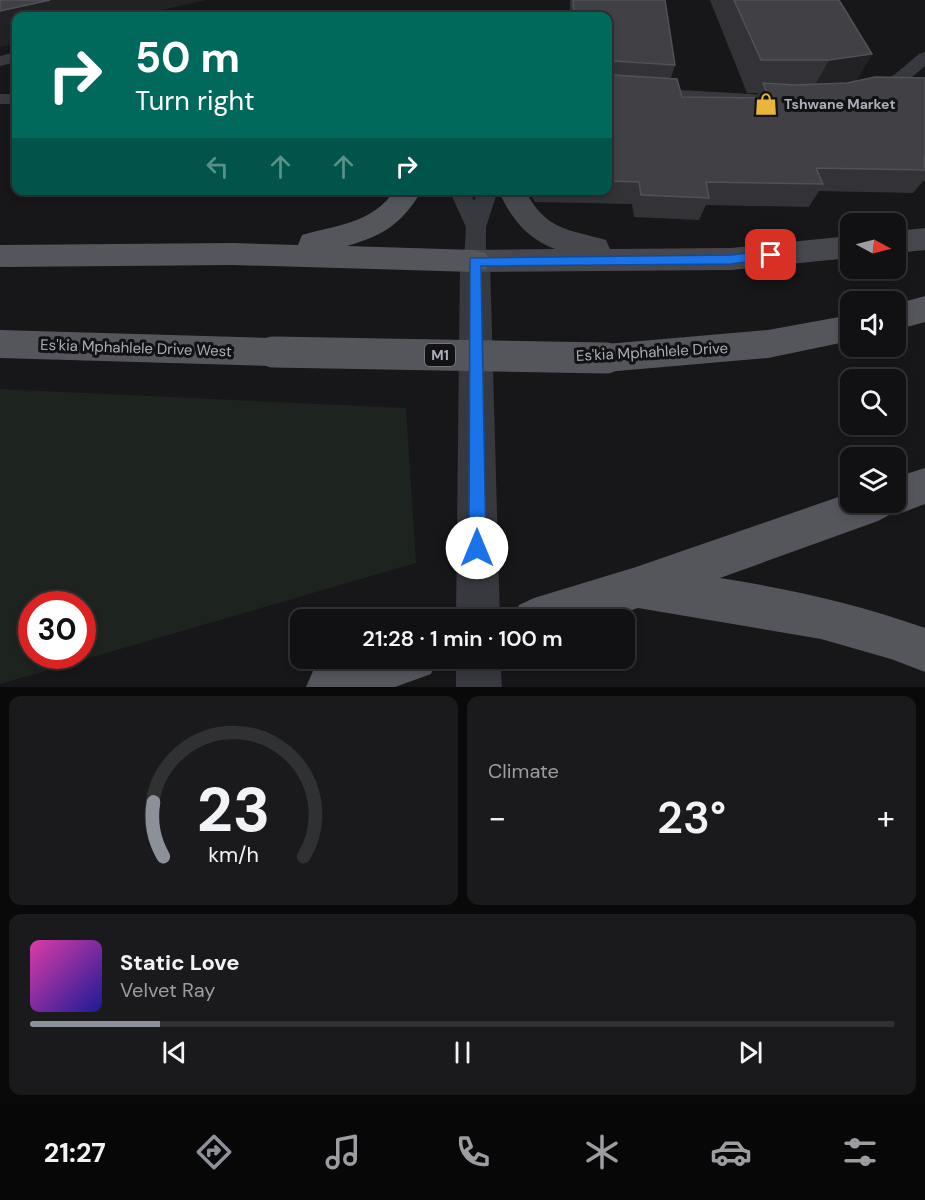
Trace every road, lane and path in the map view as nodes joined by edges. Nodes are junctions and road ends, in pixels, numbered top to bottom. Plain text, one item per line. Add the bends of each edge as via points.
1 (925, 57) edge
2 (612, 91) edge
3 (854, 95) edge
4 (771, 100) edge
5 (406, 195) edge
6 (460, 195) edge
7 (487, 195) edge
8 (514, 195) edge
9 (925, 239) edge
10 (906, 241) edge
11 (475, 244) junction
12 (840, 247) edge
13 (233, 254) junction
14 (0, 256) edge
15 (731, 259) junction
16 (925, 309) edge
17 (906, 314) edge
18 (840, 330) edge
19 (0, 344) edge
20 (273, 352) joint
21 (925, 486) edge
22 (906, 493) edge
23 (847, 513) edge
24 (636, 588) junction
25 (478, 609) edge
26 (566, 609) edge
27 (925, 650) edge
28 (383, 669) edge
29 (478, 669) edge
30 (329, 687) edge
31 (478, 687) edge

1 - 3 lane via 900,79
2 - 4 lane
5 - 13 main road via 395,210 367,231 346,238
6 - 11 lane
7 - 11 lane
8 - 15 street via 539,229 560,240 605,249
9 - 10 street
11 - 13 main road
11 - 15 street
11 - 25 street
12 - 15 street
13 - 14 main road
16 - 17 main road
18 - 20 main road, Es'kia Mphahlele Drive / M1, bridge via 783,343 606,358
19 - 20 main road, Es'kia Mphahlele Drive West / M1
21 - 22 main road
23 - 24 main road
24 - 26 main road
24 - 27 main road via 784,608 896,638
28 - 30 main road
29 - 31 street

